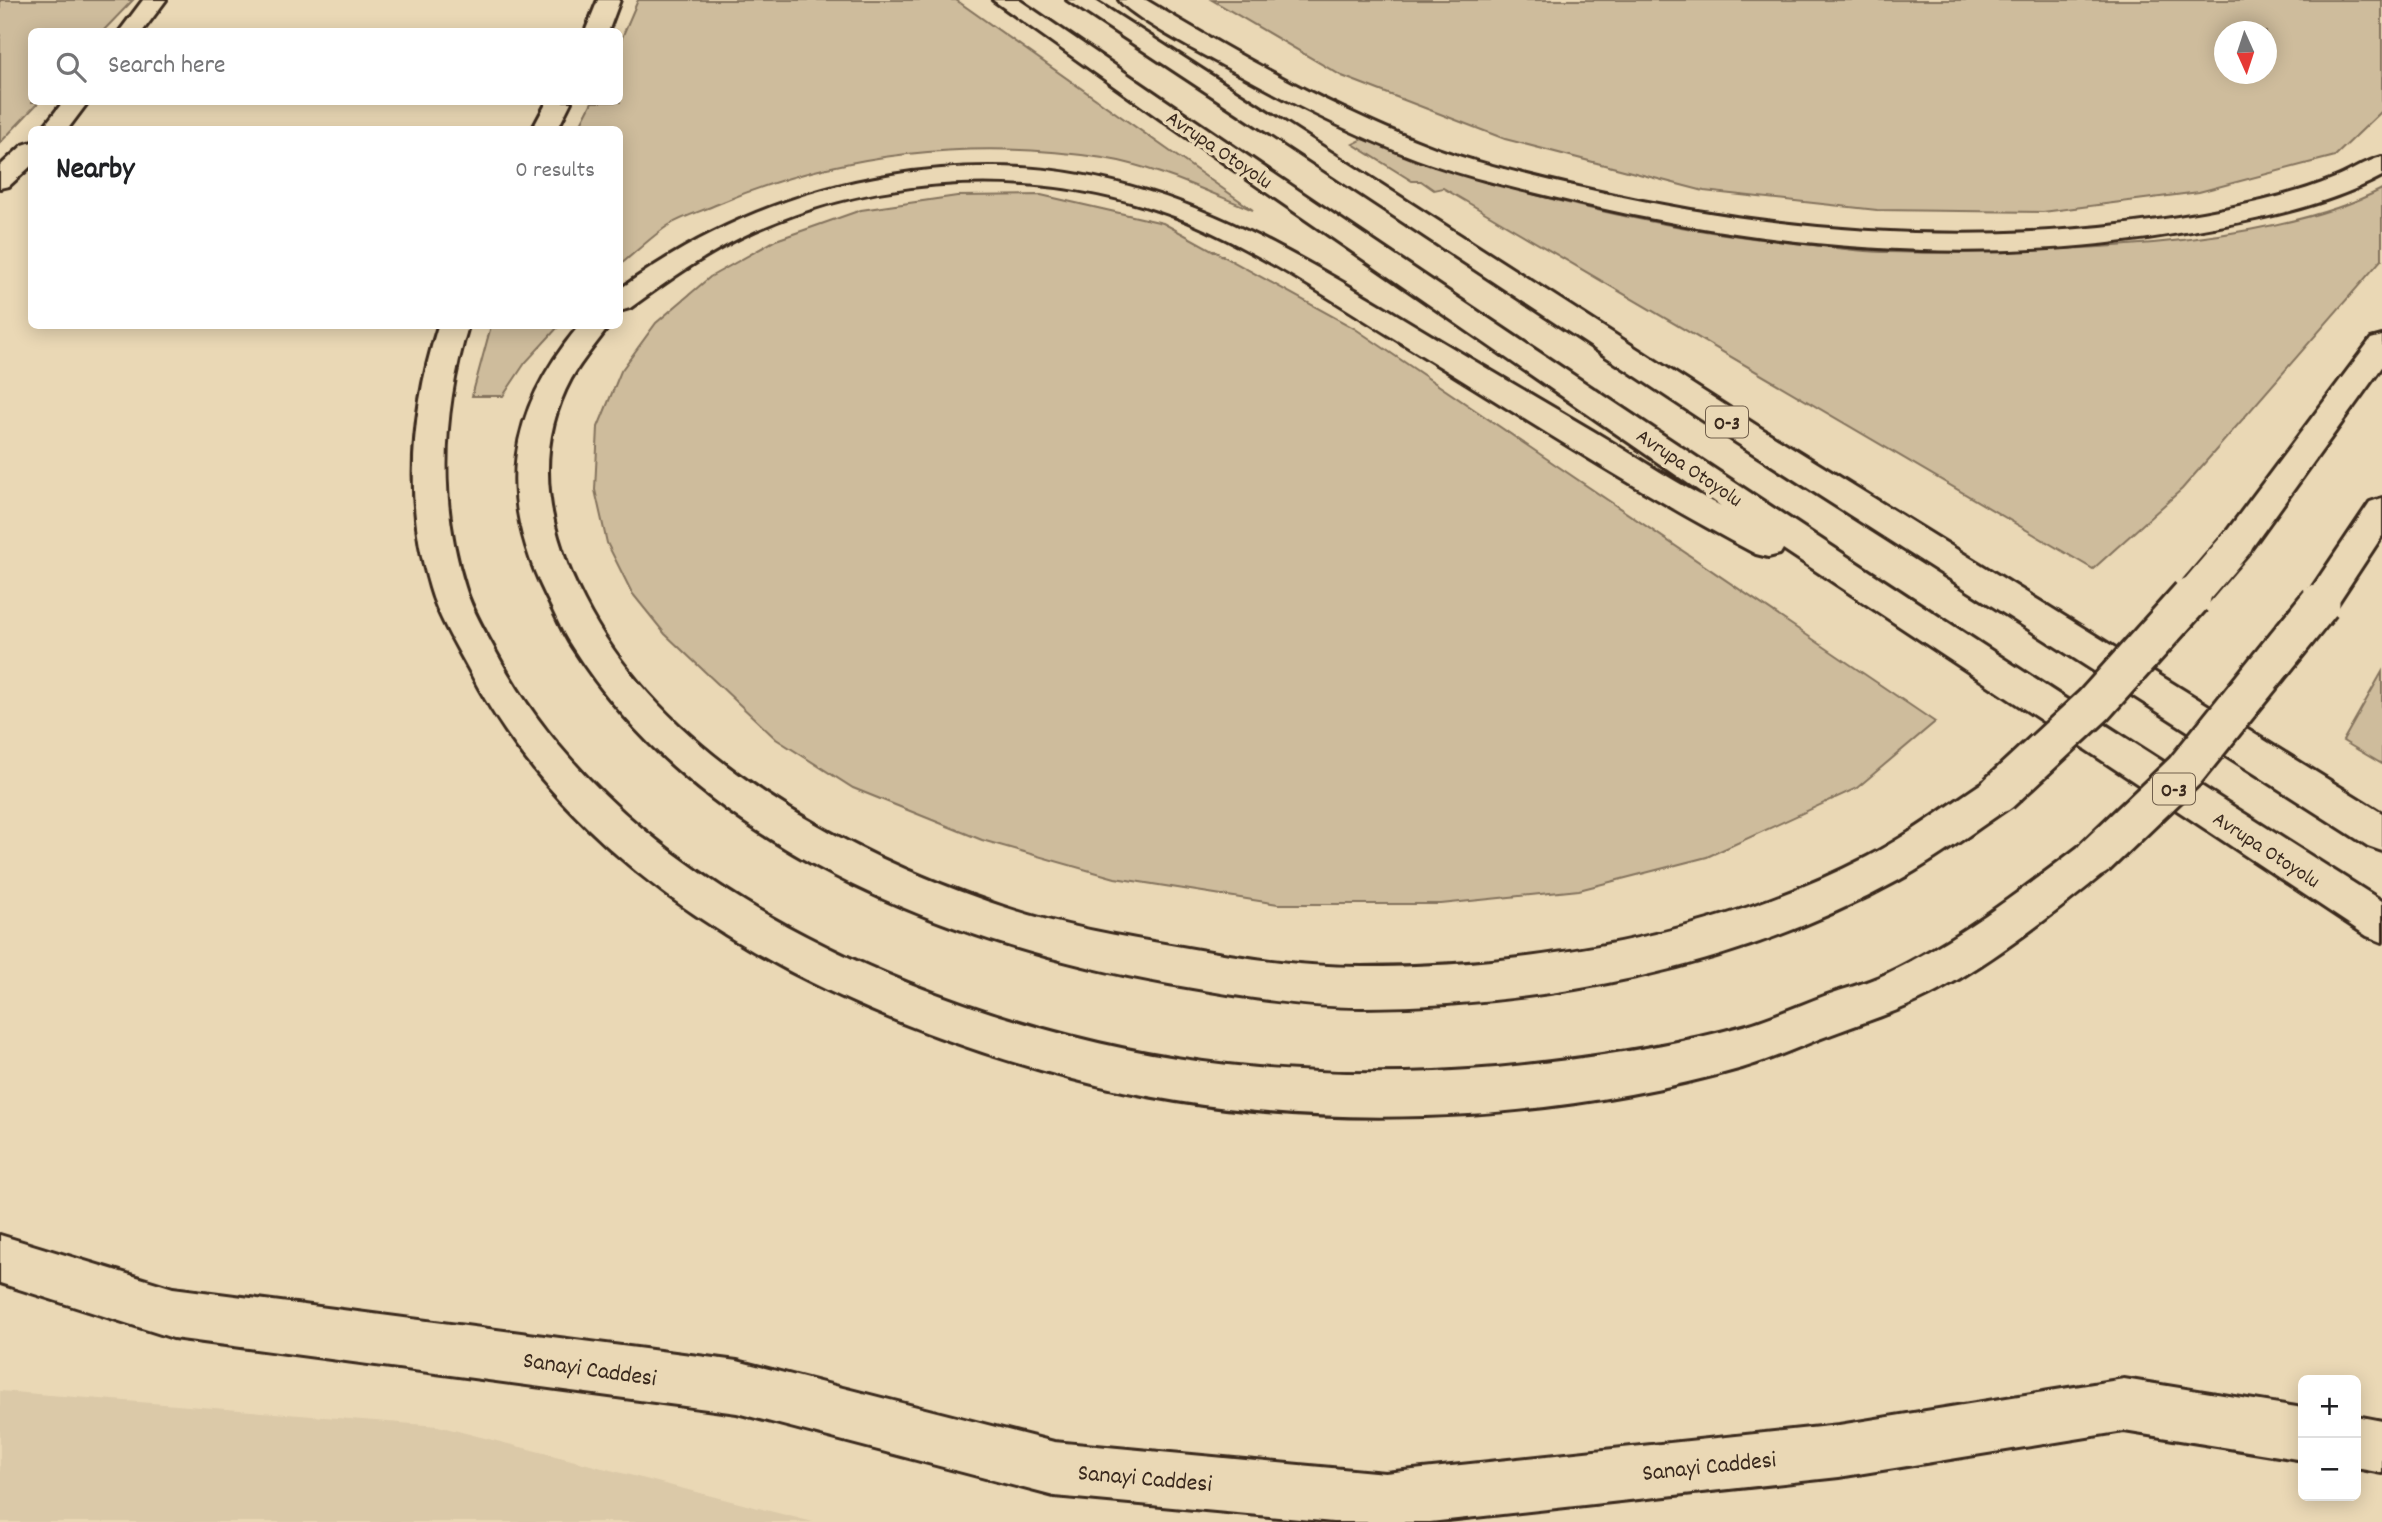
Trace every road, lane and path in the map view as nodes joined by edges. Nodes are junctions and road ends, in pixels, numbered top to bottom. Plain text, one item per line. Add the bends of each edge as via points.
1 (155, 0) edge
2 (609, 0) edge
3 (1004, 0) edge
4 (1078, 0) edge
5 (1130, 0) edge
6 (133, 28) edge
7 (598, 28) edge
8 (74, 105) edge
9 (557, 105) edge
10 (56, 126) edge
11 (546, 126) edge
12 (28, 154) edge
13 (2382, 165) edge
14 (0, 180) edge
15 (623, 300) edge
16 (452, 329) edge
17 (592, 329) edge
18 (2382, 346) edge
19 (2382, 510) edge
20 (1967, 654) junction
21 (2382, 834) edge
22 (2382, 923) edge
23 (0, 1259) edge
24 (2298, 1433) edge
25 (2361, 1444) edge
26 (2382, 1447) edge

1 - 6 main road
2 - 7 main road
3 - 20 main road, Avrupa Otoyolu / O-3
4 - 21 main road, O-3 via 1532,298
5 - 13 main road via 1303,99 1431,155 1604,202 1787,233 1895,242 1998,243 2119,234 2183,226 2299,201
8 - 10 main road
9 - 11 main road
12 - 14 main road
15 - 20 main road via 673,262 725,234 836,192 900,181 990,176 1055,179 1123,191 1181,210 1262,246 1698,509
16 - 19 main road, bridge via 428,426 430,492 446,586 493,686 532,744 590,806 660,868 764,936 932,1016 1074,1059 1182,1080 1321,1095 1465,1092 1604,1077 1753,1044 1897,990 2018,919 2095,857 2185,771 2320,603
17 - 18 main road, bridge via 563,368 540,414 530,452 528,491 538,537 558,590 600,663 681,751 810,842 935,902 1086,949 1236,977 1360,987 1511,979 1651,956 1774,917 1882,869 1999,793 2121,679 2236,544
20 - 22 main road, Avrupa Otoyolu / O-3
23 - 24 main road, Sanayi Caddesi via 173,1313 737,1387 1054,1469 1385,1500 1839,1451 2124,1405
25 - 26 main road

